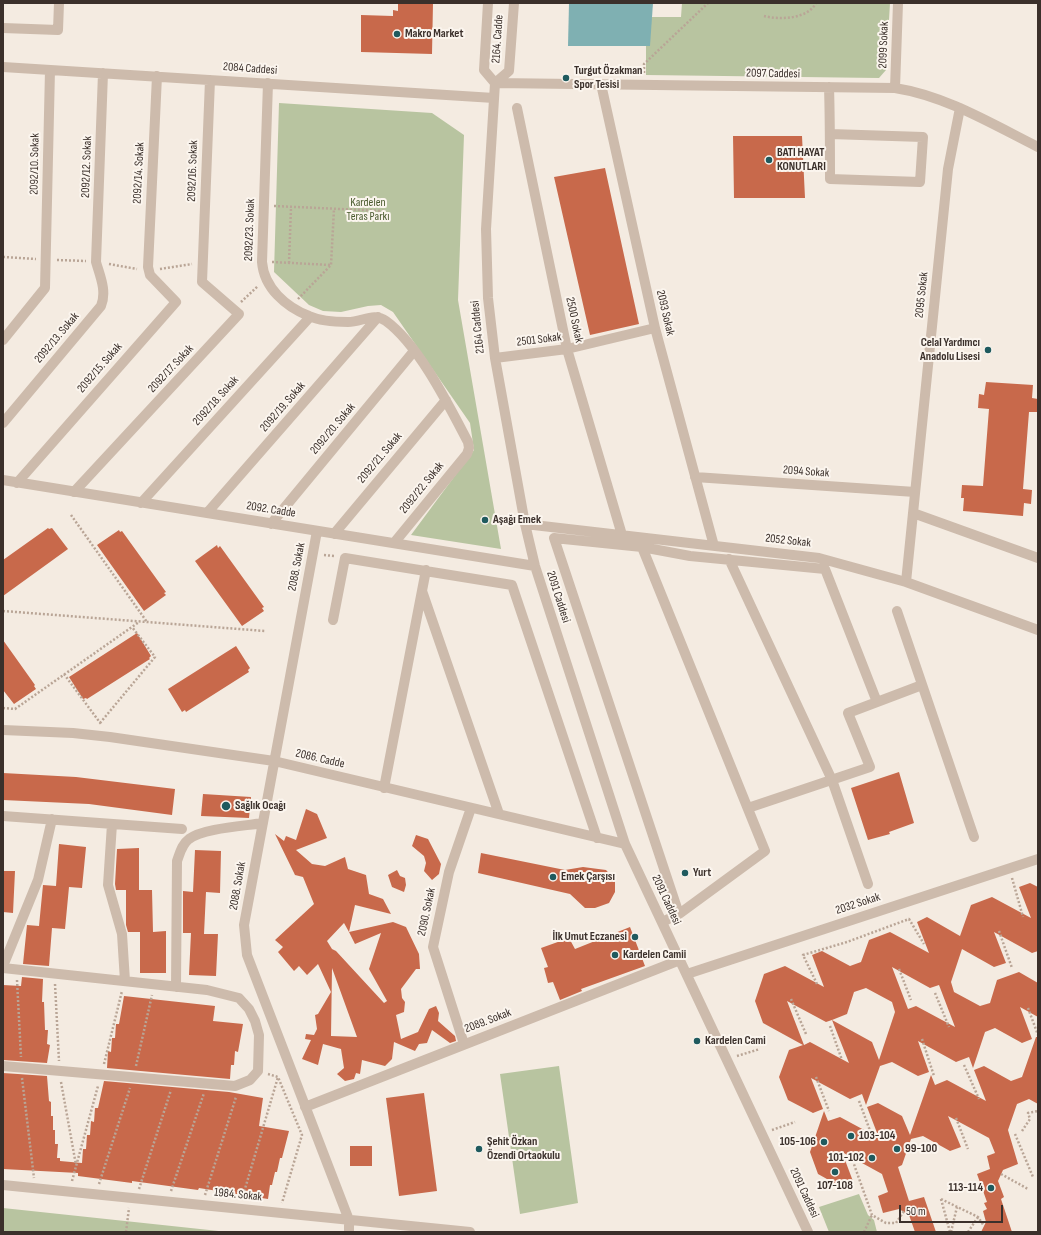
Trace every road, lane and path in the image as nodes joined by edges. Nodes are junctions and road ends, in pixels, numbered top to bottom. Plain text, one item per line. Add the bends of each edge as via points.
1 (59, 3) edge
2 (488, 3) edge
3 (514, 3) edge
4 (708, 3) edge
5 (816, 3) edge
6 (898, 3) edge
7 (764, 16) dead end
8 (3, 28) edge
9 (3, 67) edge
10 (50, 70) junction
11 (103, 73) junction
12 (157, 76) junction
13 (210, 80) junction
14 (268, 83) junction
15 (496, 83) junction
16 (601, 84) junction
17 (643, 85) junction
18 (829, 88) junction
19 (895, 88) junction
20 (494, 98) junction
21 (517, 108) dead end
22 (960, 108) junction
23 (830, 134) junction
24 (1038, 147) edge
25 (264, 206) junction
26 (291, 207) junction
27 (334, 209) junction
28 (385, 211) dead end
29 (96, 262) joint
30 (262, 262) junction
31 (289, 263) junction
32 (331, 265) junction
33 (148, 271) joint
34 (266, 279) junction
35 (291, 306) junction
36 (234, 309) junction
37 (310, 317) junction
38 (378, 317) junction
39 (655, 328) junction
40 (3, 340) edge
41 (567, 350) junction
42 (414, 351) junction
43 (495, 358) junction
44 (446, 400) junction
45 (3, 423) edge
46 (695, 477) junction
47 (3, 480) edge
48 (17, 483) junction
49 (74, 492) junction
50 (916, 492) junction
51 (141, 503) junction
52 (207, 513) junction
53 (913, 514) junction
54 (71, 515) dead end
55 (271, 524) junction
56 (525, 524) junction
57 (317, 531) junction
58 (334, 534) junction
59 (622, 535) junction
60 (394, 543) junction
61 (714, 546) junction
62 (642, 547) junction
63 (313, 553) junction
64 (345, 558) junction
65 (1038, 558) edge
66 (729, 559) junction
67 (535, 566) junction
68 (426, 570) junction
69 (906, 582) junction
70 (422, 591) junction
71 (3, 611) edge
72 (897, 611) dead end
73 (333, 620) dead end
74 (139, 622) junction
75 (147, 622) junction
76 (132, 626) junction
77 (1038, 630) edge
78 (265, 631) dead end
79 (64, 674) junction
80 (922, 685) junction
81 (877, 702) junction
82 (3, 708) edge
83 (100, 723) junction
84 (3, 730) edge
85 (110, 737) junction
86 (274, 761) junction
87 (832, 780) junction
88 (384, 788) junction
89 (471, 808) junction
90 (748, 808) junction
91 (499, 814) junction
92 (3, 816) edge
93 (52, 819) junction
94 (263, 823) junction
95 (112, 824) junction
96 (182, 829) dead end
97 (974, 837) dead end
98 (598, 838) junction
99 (625, 844) junction
100 (1038, 859) edge
101 (1010, 868) junction
102 (868, 884) dead end
103 (679, 914) junction
104 (1023, 917) dead end
105 (662, 922) junction
106 (999, 931) dead end
107 (924, 944) dead end
108 (680, 960) junction
109 (3, 967) edge
110 (1012, 968) dead end
111 (899, 969) dead end
112 (687, 974) junction
113 (125, 982) junction
114 (817, 984) dead end
115 (176, 987) junction
116 (935, 993) dead end
117 (791, 999) dead end
118 (910, 1000) dead end
119 (1028, 1008) dead end
120 (830, 1026) dead end
121 (949, 1027) dead end
122 (806, 1034) dead end
123 (1038, 1035) edge
124 (922, 1039) dead end
125 (464, 1044) junction
126 (760, 1049) dead end
127 (727, 1060) junction
128 (842, 1060) dead end
129 (3, 1066) edge
130 (964, 1066) dead end
131 (258, 1071) junction
132 (934, 1076) dead end
133 (278, 1077) junction
134 (816, 1077) dead end
135 (174, 1080) junction
136 (208, 1083) junction
137 (240, 1085) junction
138 (979, 1099) dead end
139 (858, 1101) dead end
140 (305, 1107) junction
141 (829, 1111) dead end
142 (1038, 1112) edge
143 (956, 1118) dead end
144 (795, 1122) dead end
145 (1022, 1131) dead end
146 (762, 1134) junction
147 (1015, 1134) dead end
148 (872, 1136) dead end
149 (968, 1149) dead end
150 (850, 1153) dead end
151 (1001, 1174) dead end
152 (1033, 1177) dead end
153 (3, 1185) edge
154 (1028, 1189) dead end
155 (133, 1198) junction
156 (168, 1201) junction
157 (201, 1205) junction
158 (957, 1207) junction
159 (239, 1209) junction
160 (904, 1211) dead end
161 (279, 1213) junction
162 (872, 1215) junction
163 (978, 1218) junction
164 (349, 1220) junction
165 (984, 1226) dead end
166 (126, 1232) edge
167 (349, 1232) edge
168 (470, 1232) edge
169 (808, 1232) edge
170 (864, 1232) edge
171 (951, 1232) edge
172 (968, 1232) edge

1 - 8 street via 58,30
2 - 15 street, 2164. Cadde via 484,70
3 - 15 street, 2164. Cadde via 510,71
4 - 17 path via 644,64
5 - 7 path via 812,10 802,16
6 - 19 street, 2099 Sokak
9 - 10 street, 2084 Caddesi
10 - 11 street, 2084 Caddesi
10 - 40 street, 2092/10. Sokak via 44,291
11 - 12 street, 2084 Caddesi
11 - 29 street, 2092/12. Sokak
12 - 13 street, 2084 Caddesi
12 - 33 street, 2092/14. Sokak
13 - 14 street, 2084 Caddesi
13 - 36 street, 2092/16. Sokak via 202,282
14 - 20 street, 2084 Caddesi
14 - 25 street, 2092/23. Sokak
15 - 16 street, 2097 Caddesi
15 - 20 street, 2164 Caddesi
16 - 17 street, 2097 Caddesi
16 - 39 street, 2093 Sokak
17 - 18 street, 2097 Caddesi
18 - 19 street, 2097 Caddesi
18 - 23 street
19 - 22 street, 2097 Caddesi via 928,95
20 - 43 street, 2164 Caddesi via 486,262
21 - 41 street, 2500 Sokak
22 - 24 street, 2097 Caddesi
22 - 50 street, 2095 Sokak via 948,169
23 - 23 street via 830,179 920,182 923,137
25 - 26 path
25 - 30 street, 2092/23. Sokak
26 - 27 path
26 - 31 path
27 - 28 path
27 - 32 path
29 - 45 street, 2092/13. Sokak via 104,291 101,306
30 - 31 path
30 - 34 street, 2092/23. Sokak
31 - 32 path
32 - 35 path
33 - 48 street, 2092/15. Sokak via 176,302
34 - 35 street, 2092/23. Sokak via 276,294
34 - 36 path
35 - 37 street, 2092/23. Sokak
36 - 49 street, 2092/17. Sokak via 239,314
37 - 38 street, 2092/23. Sokak via 350,322
37 - 51 street, 2092/18. Sokak
38 - 42 street via 388,322
38 - 52 street, 2092/19. Sokak
39 - 41 street, 2501 Sokak
39 - 46 street, 2093 Sokak
41 - 43 street, 2501 Sokak
41 - 59 street, 2500 Sokak
42 - 44 street
42 - 55 street, 2092/20. Sokak
43 - 56 street, 2164 Caddesi
44 - 58 street, 2092/21. Sokak
44 - 60 street, 2092/22. Sokak via 468,442 467,454
46 - 50 street, 2094 Sokak
46 - 61 street, 2093 Sokak
47 - 48 street, 2092. Cadde
48 - 49 street, 2092. Cadde
49 - 51 street, 2092. Cadde
50 - 53 street, 2095 Sokak
51 - 52 street, 2092. Cadde
52 - 55 street, 2092. Cadde
53 - 65 street
53 - 69 street, 2095 Sokak
54 - 75 path
55 - 57 street, 2092. Cadde
56 - 59 street, 2052 Sokak
56 - 67 street, 2164 Caddesi
57 - 58 street, 2092. Cadde
57 - 63 street, 2088. Sokak
58 - 60 street, 2092. Cadde
59 - 61 street, 2052 Sokak
60 - 67 street, 2092. Cadde
61 - 69 street, 2052 Sokak via 819,558
62 - 66 street via 690,556
62 - 90 street
62 - 103 street via 554,538
63 - 64 path
63 - 86 street, 2088. Sokak
64 - 68 street
64 - 73 street
66 - 81 street via 825,569
66 - 87 street
67 - 99 street, 2091 Caddesi
68 - 70 street
68 - 98 street via 512,585
69 - 77 street, 2052 Sokak
70 - 88 street
70 - 91 street
71 - 74 path
72 - 80 street
74 - 75 path
74 - 76 path
75 - 78 path
76 - 79 path
76 - 83 path via 155,657
79 - 82 path via 15,709
79 - 83 path
80 - 81 street
80 - 97 street
81 - 87 street via 848,713 870,767
83 - 85 path
84 - 85 street, 2086. Cadde
85 - 86 street, 2086. Cadde
86 - 88 street, 2086. Cadde
86 - 94 street, 2088. Sokak
87 - 90 street
87 - 102 street
88 - 89 street, 2086. Cadde
89 - 91 street, 2086. Cadde
89 - 125 street, 2090. Sokak via 449,872 433,947
90 - 103 street via 765,851
91 - 98 street, 2086. Cadde
92 - 93 street
93 - 95 street
93 - 109 street via 38,880
94 - 115 street via 200,833 188,839 181,849 177,861
94 - 140 street, 2088. Sokak via 244,924 245,947
95 - 96 street
95 - 113 street via 108,885 122,934
98 - 99 street, 2086. Cadde
99 - 105 street, 2091 Caddesi
100 - 101 street, 2032 Sokak
101 - 104 path
101 - 112 street, 2032 Sokak
103 - 105 street
105 - 108 street, 2091 Caddesi
106 - 110 path
107 - 114 path via 909,919 803,955
108 - 112 street, 2091 Caddesi
108 - 125 street, 2089. Sokak
109 - 113 street
111 - 118 path
112 - 127 street, 2091 Caddesi
113 - 115 street
115 - 131 street via 207,990 239,998 249,1009 259,1035
116 - 121 path
117 - 122 path
119 - 123 path
120 - 128 path
124 - 132 path
125 - 140 street, 2089. Sokak
126 - 127 path
127 - 146 street, 2091 Caddesi
129 - 135 street
130 - 138 path
131 - 133 path
131 - 137 street via 250,1080
133 - 159 path
133 - 161 path via 302,1135
134 - 141 path
135 - 136 street
135 - 155 path
136 - 137 street
136 - 156 path
137 - 157 path
139 - 148 path
140 - 164 street, 2088. Sokak
142 - 145 path via 1028,1113 1030,1119
143 - 149 path
144 - 146 path
146 - 169 street, 2091 Caddesi
147 - 152 path
150 - 162 path
151 - 154 path
153 - 155 street, 1984. Sokak
155 - 156 street, 1984. Sokak
155 - 166 path
156 - 157 street, 1984. Sokak
157 - 159 street, 1984. Sokak
158 - 163 path
158 - 171 path
158 - 171 path via 941,1199
159 - 161 street, 1984. Sokak
160 - 162 path via 896,1224 886,1223
161 - 164 street, 1984. Sokak
162 - 170 path
163 - 165 path
163 - 172 path
164 - 167 street, 2088. Sokak
164 - 168 street, 1984. Sokak

